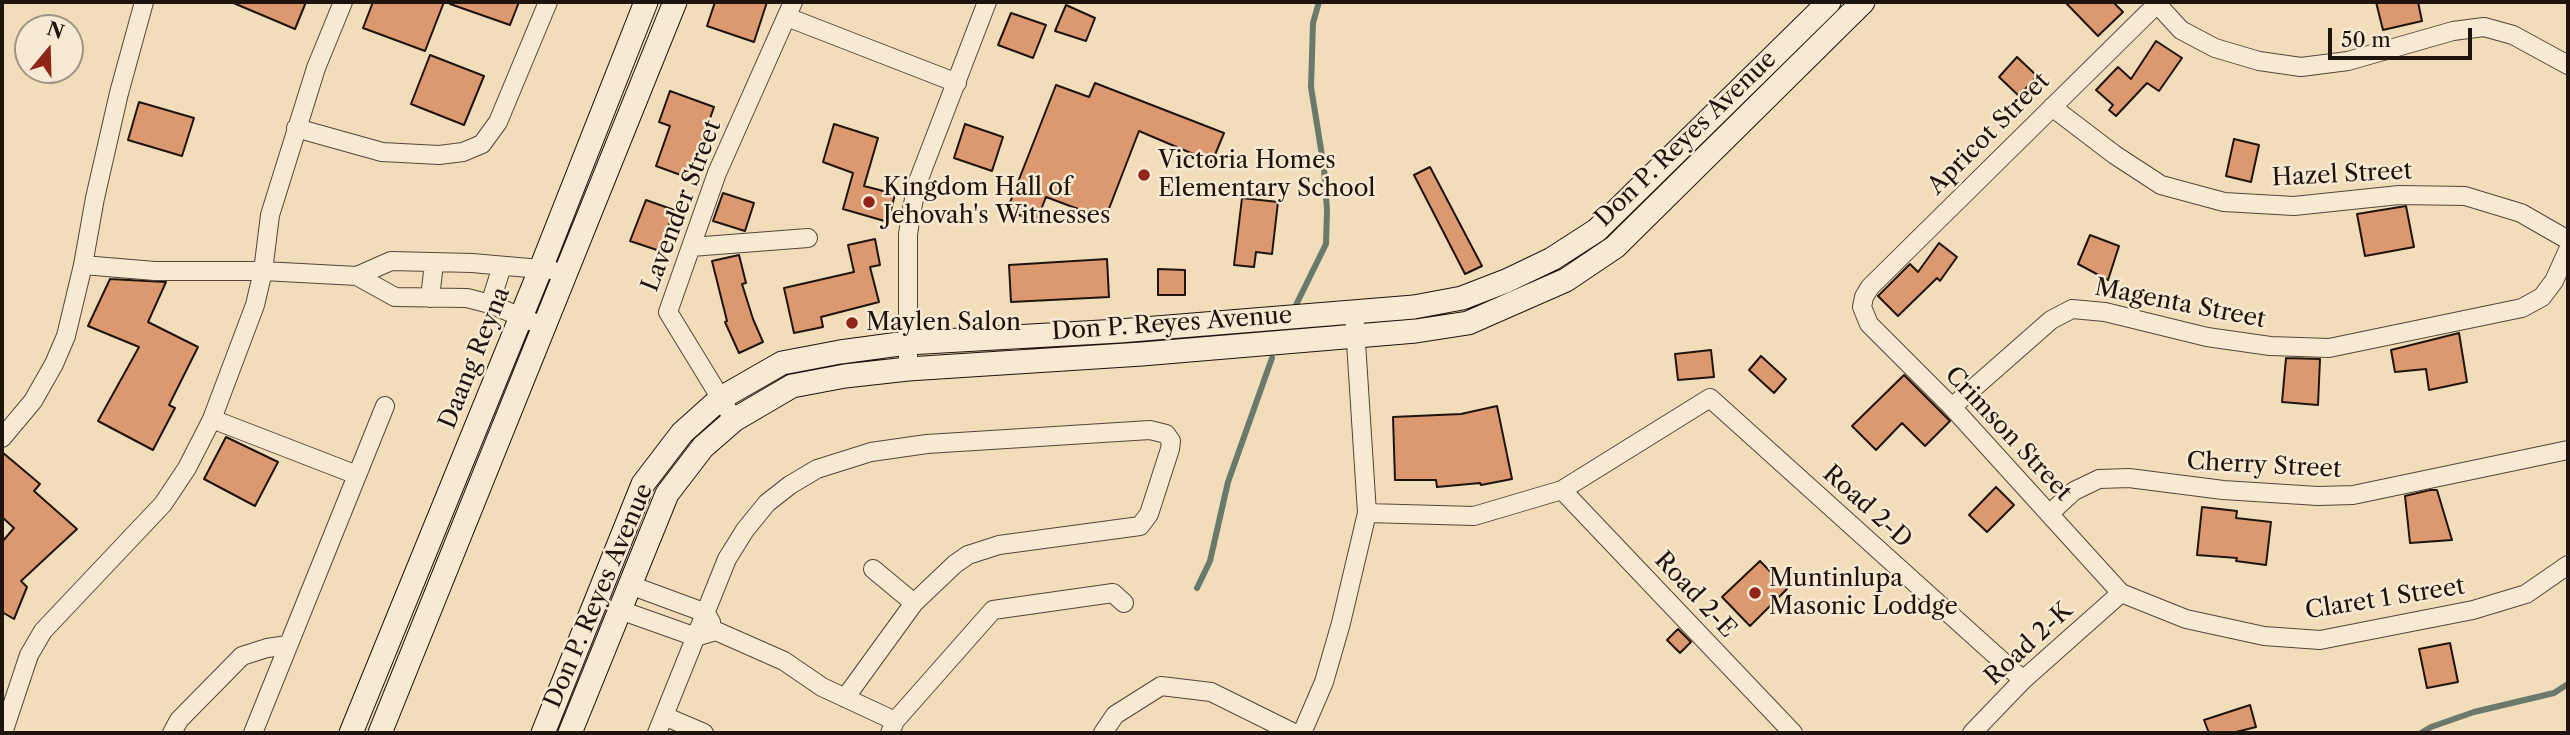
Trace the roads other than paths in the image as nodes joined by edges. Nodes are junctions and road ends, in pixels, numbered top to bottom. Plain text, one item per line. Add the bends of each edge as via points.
1 (144, 2) edge
2 (343, 2) edge
3 (548, 2) edge
4 (646, 2) edge
5 (675, 2) edge
6 (987, 2) edge
7 (1829, 2) edge
8 (1863, 2) edge
9 (2158, 3) edge
10 (790, 10) edge
11 (2568, 65) edge
12 (957, 83) junction
13 (2052, 107) junction
14 (296, 128) junction
15 (808, 238) dead end
16 (2568, 240) edge
17 (691, 247) junction
18 (2568, 250) edge
19 (434, 262) junction
20 (83, 265) junction
21 (502, 266) junction
22 (541, 268) junction
23 (263, 271) junction
24 (566, 273) junction
25 (357, 276) junction
26 (430, 298) junction
27 (490, 304) junction
28 (1862, 307) joint
29 (1354, 311) junction
30 (520, 317) junction
31 (545, 327) junction
32 (1356, 336) junction
33 (907, 343) junction
34 (908, 369) junction
35 (721, 398) junction
36 (384, 405) dead end
37 (1952, 407) junction
38 (212, 419) junction
39 (734, 420) junction
40 (2, 438) edge
41 (2568, 450) edge
42 (357, 475) junction
43 (1562, 490) junction
44 (1367, 513) junction
45 (2049, 513) junction
46 (2568, 565) edge
47 (873, 569) dead end
48 (630, 585) junction
49 (2121, 593) junction
50 (915, 603) junction
51 (1124, 603) dead end
52 (620, 610) junction
53 (706, 613) junction
54 (716, 631) junction
55 (696, 637) junction
56 (579, 642) junction
57 (288, 645) junction
58 (602, 652) junction
59 (2023, 680) junction
60 (845, 698) junction
61 (664, 716) junction
62 (892, 727) edge
63 (3, 733) edge
64 (172, 733) edge
65 (253, 733) edge
66 (351, 733) edge
67 (380, 733) edge
68 (542, 733) edge
69 (570, 733) edge
70 (656, 733) edge
71 (704, 733) edge
72 (1103, 733) edge
73 (1294, 733) edge
74 (1301, 733) edge
75 (1793, 733) edge
76 (1972, 733) edge

1 - 20 street via 119,93
2 - 14 street
3 - 14 street via 498,122 482,144 439,155 382,152
4 - 22 street, Daang Reyna
5 - 24 street
6 - 12 street
7 - 29 street, Don P. Reyes Avenue via 1597,230 1552,259 1462,298
8 - 32 street, Don P. Reyes Avenue via 1615,247 1566,280 1468,323
9 - 11 street via 2181,30 2215,48 2291,66 2348,61 2452,31 2484,27 2514,35
9 - 13 street, Apricot Street
10 - 12 street
10 - 17 street, Lavender Street via 717,173
12 - 33 street via 912,209
13 - 16 street, Hazel Street via 2161,185 2224,202 2294,206 2399,195 2465,196 2521,213
13 - 28 street, Apricot Street via 1870,287
14 - 23 street via 270,215
15 - 17 street
17 - 35 street, Lavender Street via 668,312
18 - 37 street, Magenta Street via 2542,298 2522,308 2329,348 2207,337 2105,312 2072,309 2051,320
19 - 21 street
19 - 25 street via 391,261
19 - 26 street
20 - 23 street via 155,271
20 - 40 street via 66,336 54,364 33,401
21 - 22 street
21 - 27 street
22 - 24 street
22 - 30 street, Daang Reyna
23 - 25 street
23 - 38 street via 255,305
24 - 31 street
25 - 26 street via 395,297
26 - 27 street via 467,298
27 - 30 street
28 - 37 street, Crimson Street via 1869,324
29 - 32 street
29 - 33 street, Don P. Reyes Avenue
30 - 31 street
30 - 66 street, Daang Reyna
31 - 67 street
32 - 34 street, Don P. Reyes Avenue
32 - 44 street
33 - 34 street
33 - 35 street, Don P. Reyes Avenue via 782,363
34 - 39 street, Don P. Reyes Avenue via 792,386
35 - 39 street, Lavender Street
35 - 56 street, Don P. Reyes Avenue via 682,433 643,484
36 - 42 street
37 - 45 street, Crimson Street
38 - 42 street
38 - 63 street via 163,504 43,631 29,655
39 - 48 street, Don P. Reyes Avenue via 703,447 667,494
41 - 45 street, Cherry Street via 2353,495 2099,479 2074,491
42 - 57 street
43 - 44 street via 1474,516
43 - 59 street, Road 2-D via 1710,398
43 - 75 street, Road 2-E
44 - 74 street via 1324,682
45 - 49 street, Crimson Street
46 - 49 street, Claret 1 Street via 2526,594 2473,610 2320,639 2264,636 2186,619
47 - 50 street
48 - 52 street, Don P. Reyes Avenue
48 - 53 street
49 - 59 street, Road 2-K
50 - 53 street via 955,564 982,550 1140,526 1149,514 1171,441 1166,434 1150,430 928,444 872,452 817,469 768,503 745,530 727,559
50 - 60 street
51 - 62 street via 1113,593 993,610
52 - 55 street
52 - 58 street, Don P. Reyes Avenue
53 - 54 street
53 - 55 street
54 - 55 street
54 - 60 street via 783,661
55 - 61 street
56 - 58 street
56 - 68 street, Don P. Reyes Avenue
57 - 64 street via 242,656 179,720
57 - 65 street
58 - 69 street, Don P. Reyes Avenue
59 - 76 street, Road 2-K
60 - 62 street
61 - 70 street
61 - 71 street
72 - 73 street via 1115,715 1161,686 1211,692

